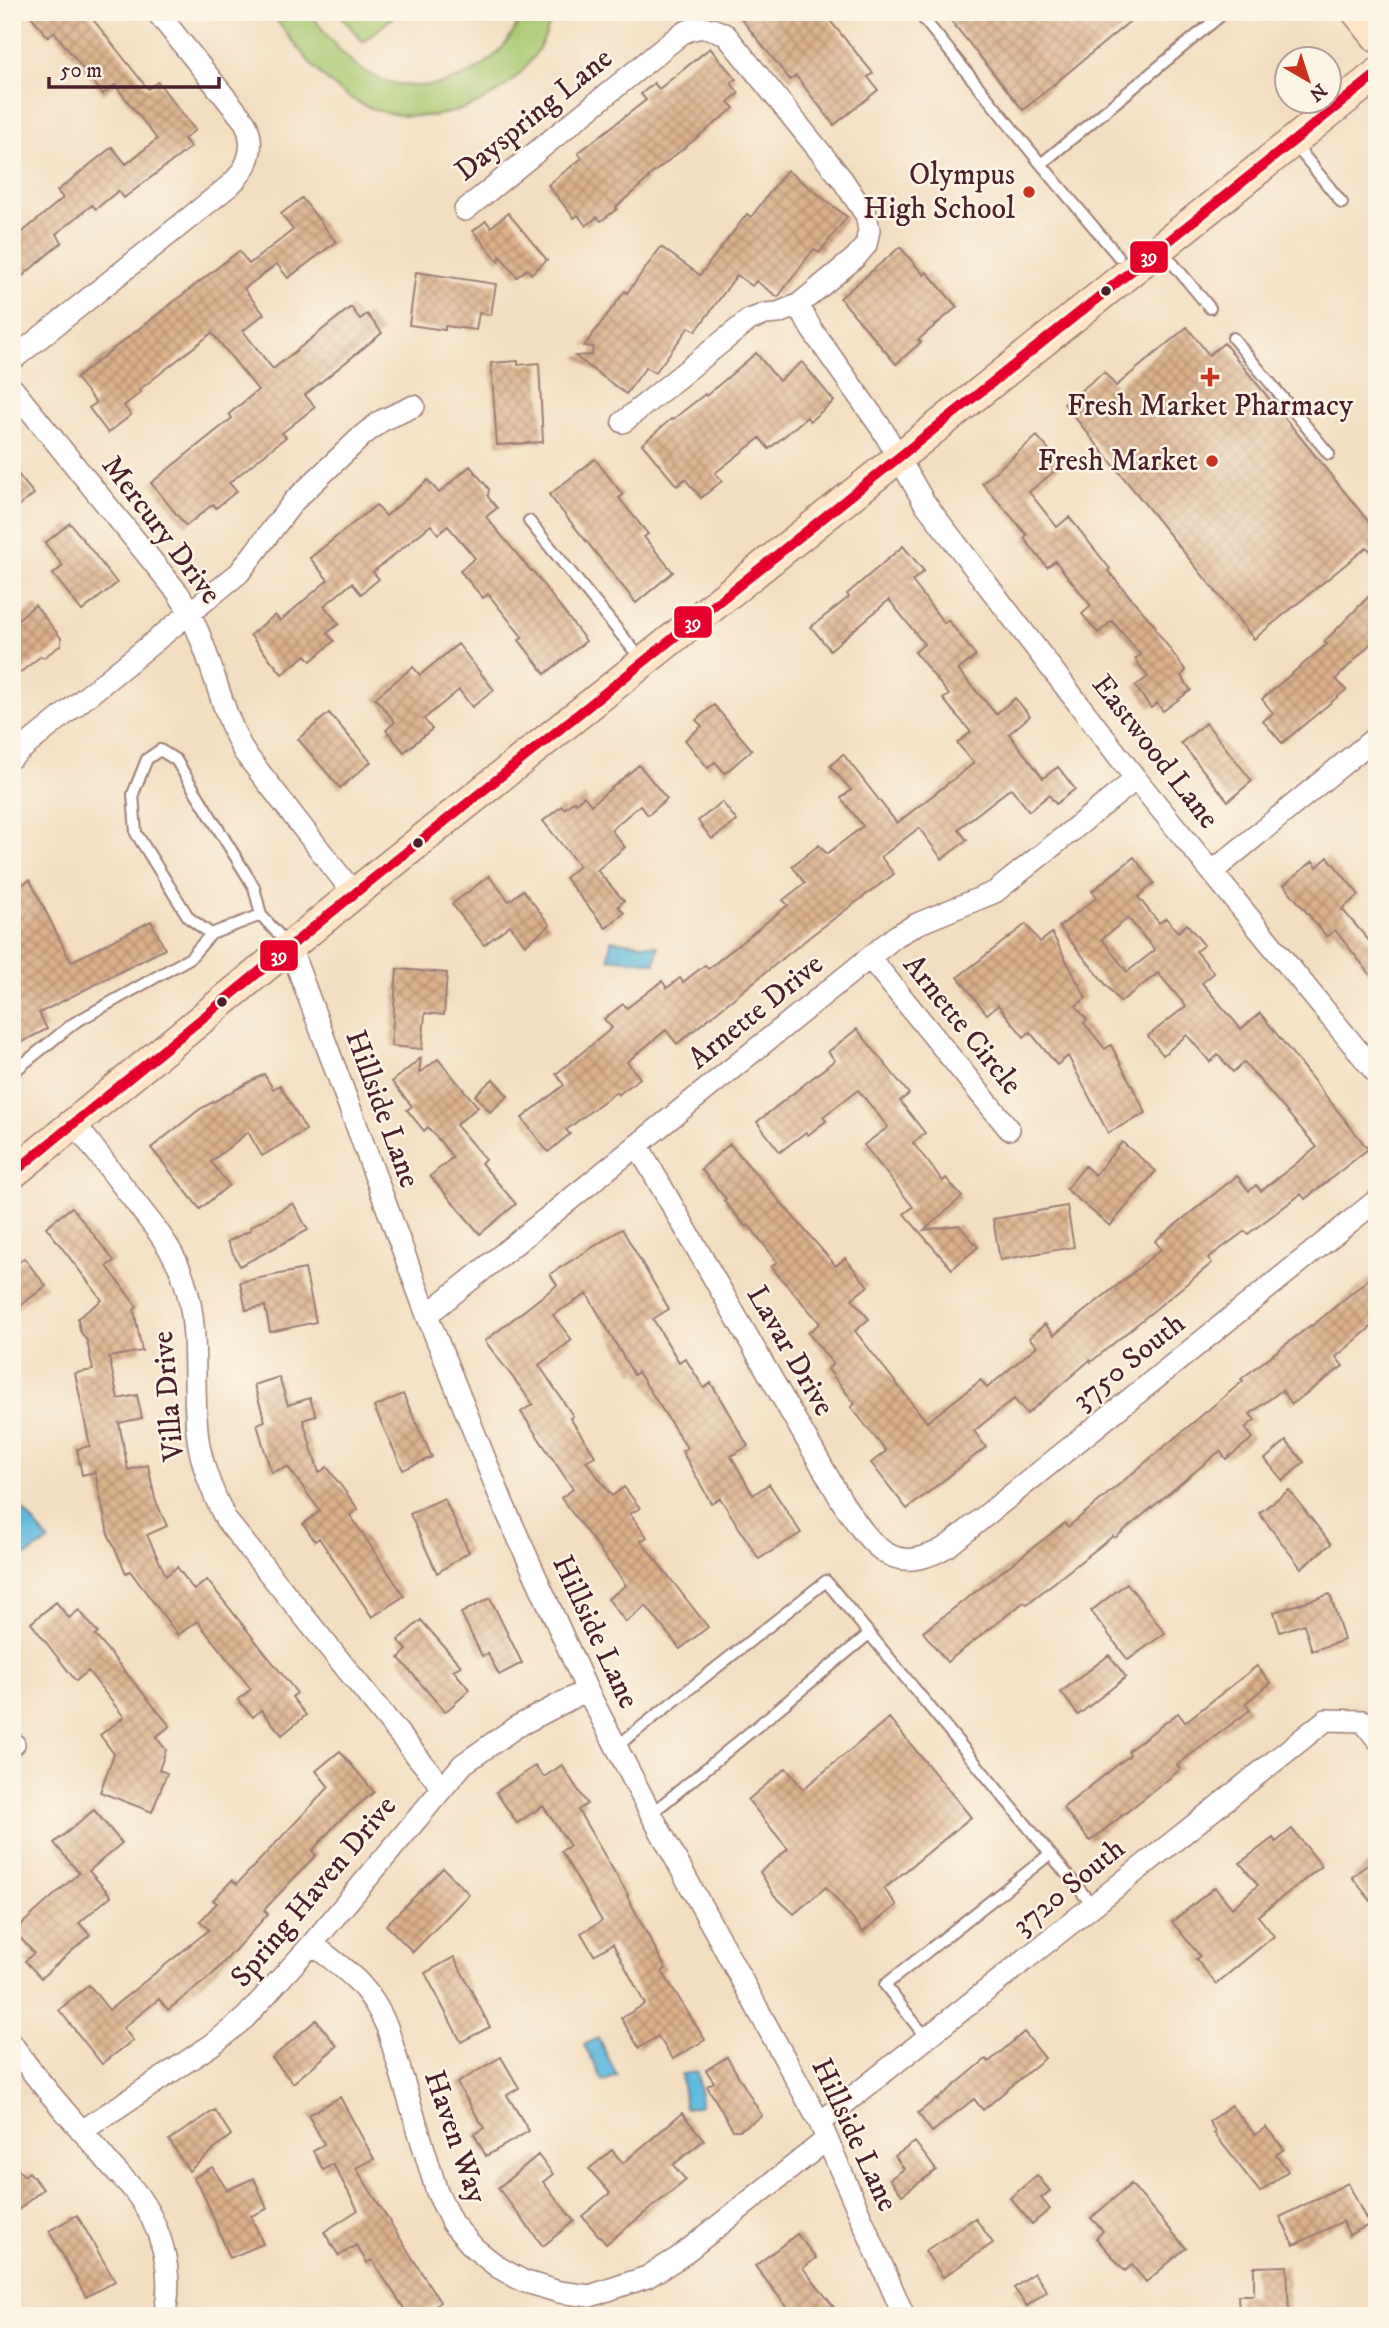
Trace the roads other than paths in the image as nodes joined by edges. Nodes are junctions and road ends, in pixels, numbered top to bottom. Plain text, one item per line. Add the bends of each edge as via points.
1 (157, 12) edge
2 (918, 12) edge
3 (1225, 12) edge
4 (1357, 12) edge
5 (1377, 37) edge
6 (1377, 74) edge
7 (1293, 141) junction
8 (1041, 164) junction
9 (1342, 202) dead end
10 (465, 210) dead end
11 (1160, 247) junction
12 (1118, 256) dead end
13 (798, 305) junction
14 (1210, 309) dead end
15 (1233, 338) dead end
16 (12, 360) edge
17 (12, 388) edge
18 (414, 405) dead end
19 (623, 422) dead end
20 (1329, 454) dead end
21 (898, 458) junction
22 (529, 521) dead end
23 (191, 613) junction
24 (643, 662) junction
25 (1377, 736) edge
26 (12, 757) edge
27 (1136, 779) junction
28 (1212, 872) junction
29 (354, 894) junction
30 (261, 915) junction
31 (211, 934) junction
32 (290, 947) junction
33 (870, 958) junction
34 (12, 1073) edge
35 (1376, 1073) edge
36 (75, 1124) junction
37 (1009, 1129) dead end
38 (638, 1146) junction
39 (15, 1166) edge
40 (1377, 1200) edge
41 (427, 1315) junction
42 (913, 1559) joint
43 (869, 1634) junction
44 (587, 1690) junction
45 (1377, 1739) edge
46 (616, 1747) junction
47 (442, 1787) junction
48 (651, 1814) junction
49 (1049, 1854) junction
50 (1093, 1906) junction
51 (312, 1944) junction
52 (928, 2039) junction
53 (12, 2044) edge
54 (82, 2131) junction
55 (823, 2132) junction
56 (590, 2306) edge
57 (164, 2316) edge
58 (904, 2316) edge

1 - 16 street via 249,131 250,151 244,170
2 - 8 lane
3 - 8 lane
4 - 5 main road
6 - 7 main road
7 - 9 lane
7 - 11 main road
8 - 12 lane
10 - 13 street, Dayspring Lane via 681,34 693,28 712,28 738,49 866,215 866,245
11 - 14 lane
11 - 21 main road
13 - 19 street via 749,320
13 - 21 street, Eastwood Lane
15 - 20 lane
17 - 23 street, Mercury Drive
18 - 23 street via 363,435 295,501 239,573
21 - 24 main road
21 - 27 street, Eastwood Lane via 924,502
22 - 24 lane
23 - 26 street
23 - 29 street, Mercury Drive via 244,752
24 - 29 main road
25 - 28 street
27 - 28 street, Eastwood Lane
27 - 33 street, Arnette Drive via 995,892 917,924
28 - 35 street, Eastwood Lane
29 - 32 main road
30 - 31 lane
30 - 31 lane via 254,887 176,760 160,750 147,760 134,794 136,833 189,918
30 - 32 lane
31 - 34 lane via 190,958 74,1023
32 - 36 main road
32 - 41 street, Hillside Lane
33 - 37 street, Arnette Circle
33 - 38 street, Arnette Drive
36 - 39 main road
36 - 47 street, Villa Drive via 156,1228 184,1279 192,1319 198,1441 208,1482 226,1520
38 - 41 street, Arnette Drive
38 - 42 street, Lavar Drive via 854,1519 885,1554
40 - 42 street, 3750 South via 948,1546 929,1557
41 - 44 street, Hillside Lane via 503,1504
43 - 46 lane via 826,1581
43 - 48 lane
43 - 49 lane
44 - 46 street, Hillside Lane
44 - 47 street, Spring Haven Drive via 482,1749
45 - 50 street, 3720 South via 1363,1721 1326,1720
46 - 48 street, Hillside Lane
47 - 51 street, Spring Haven Drive
48 - 55 street, Hillside Lane
49 - 50 lane
49 - 52 lane via 885,1985
50 - 52 street, 3720 South
51 - 54 street, Spring Haven Drive via 246,2018
51 - 56 street, Haven Way via 364,1986 377,2003 437,2192 453,2223 498,2267
52 - 55 street, 3720 South
53 - 54 street
54 - 57 street via 133,2189 158,2233 166,2260
55 - 56 street, 3720 South via 678,2258
55 - 58 street, Hillside Lane

